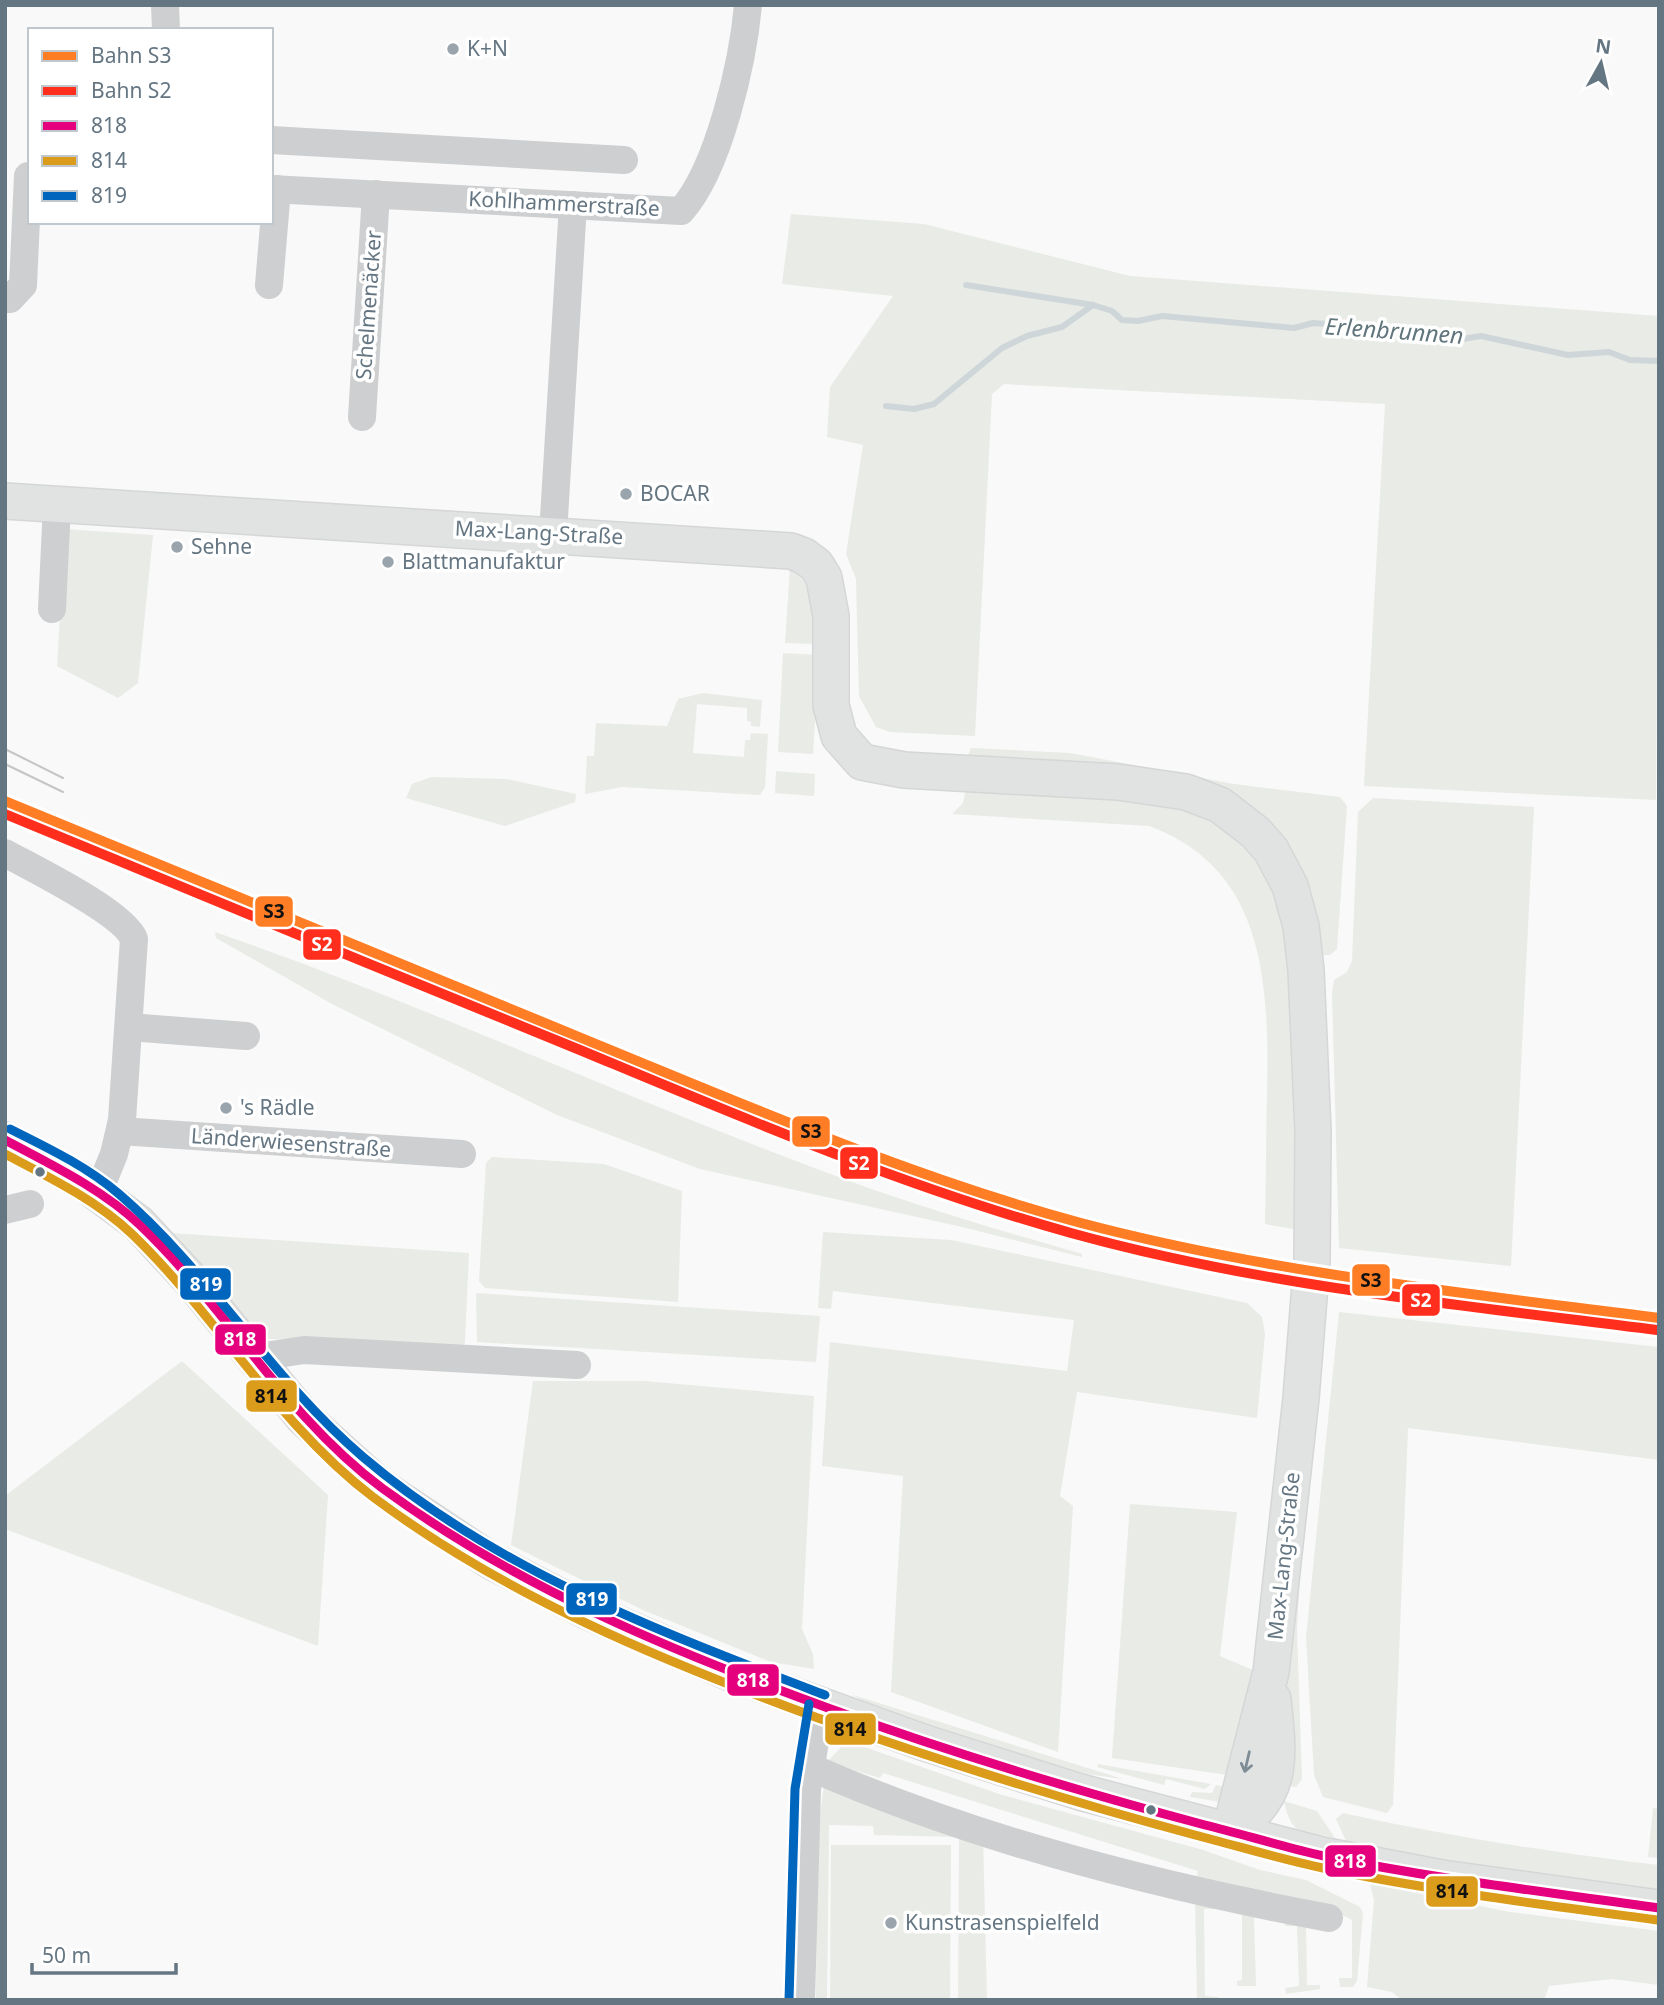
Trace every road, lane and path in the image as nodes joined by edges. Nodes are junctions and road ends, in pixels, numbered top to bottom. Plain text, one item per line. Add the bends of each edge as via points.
1 (165, 5) edge
2 (748, 5) edge
3 (166, 28) edge
4 (273, 140) edge
5 (624, 160) dead end
6 (21, 175) edge
7 (274, 189) edge
8 (376, 194) junction
9 (573, 205) junction
10 (273, 208) edge
11 (272, 224) edge
12 (269, 285) dead end
13 (5, 299) edge
14 (362, 416) dead end
15 (5, 501) edge
16 (57, 505) junction
17 (553, 534) junction
18 (52, 609) dead end
19 (5, 853) edge
20 (129, 1027) junction
21 (246, 1036) dead end
22 (120, 1131) junction
23 (5, 1140) edge
24 (462, 1154) dead end
25 (99, 1191) junction
26 (252, 1358) junction
27 (577, 1365) dead end
28 (1271, 1672) junction
29 (821, 1706) junction
30 (810, 1767) junction
31 (1272, 1788) junction
32 (1230, 1831) junction
33 (1320, 1855) junction
34 (1659, 1908) edge
35 (1329, 1918) dead end
36 (801, 2000) edge

1 - 3 street
2 - 9 street, Kohlhammerstraße via 729,105 690,201 681,211
4 - 5 street
6 - 13 street via 23,285
7 - 8 street, Kohlhammerstraße
7 - 10 street
8 - 9 street, Kohlhammerstraße
8 - 14 street, Schelmenäcker
9 - 17 street
11 - 12 street
15 - 16 main road, Max-Lang-Straße
16 - 17 main road, Max-Lang-Straße
16 - 18 street
17 - 28 main road, Max-Lang-Straße via 783,550 804,556 816,565 830,595 831,705 839,736 862,762 904,770 1118,782 1178,791 1220,805 1271,850 1290,886 1301,926 1310,1046 1312,1260
19 - 20 street via 111,914 131,931 135,947
20 - 21 street
20 - 22 street
22 - 24 street, Länderwiesenstraße
22 - 25 street
23 - 25 main road
25 - 26 main road via 163,1249
26 - 27 street via 304,1350
26 - 29 main road via 304,1418 355,1466 421,1517 491,1561 674,1651
28 - 31 main road, Max-Lang-Straße via 1276,1728
28 -> 32 main road, Max-Lang-Straße
29 - 30 street
29 - 32 main road via 1033,1778
30 - 35 street via 864,1791 1098,1865 1183,1889
30 - 36 street via 803,1844
31 - 32 main road via 1260,1809
31 - 33 main road via 1291,1833
32 - 33 main road
33 - 34 main road via 1442,1878

